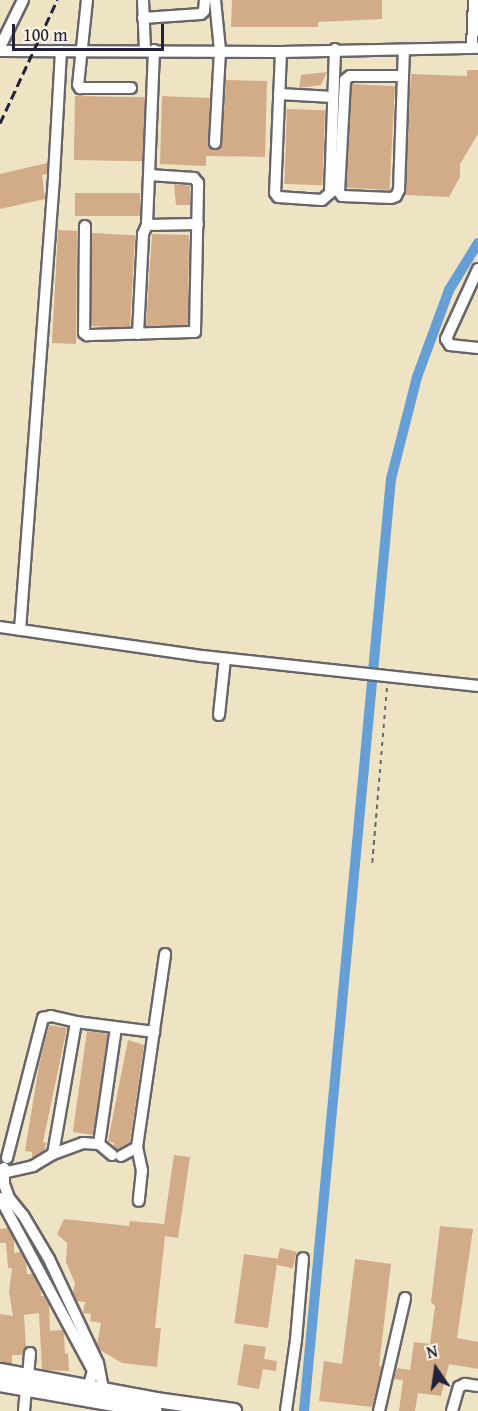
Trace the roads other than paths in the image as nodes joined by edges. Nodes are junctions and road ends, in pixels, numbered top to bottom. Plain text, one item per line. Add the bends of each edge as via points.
1 (23, 0) edge
2 (87, 0) edge
3 (143, 0) edge
4 (205, 0) edge
5 (215, 0) edge
6 (474, 0) edge
7 (143, 18) junction
8 (475, 48) edge
9 (0, 49) edge
10 (334, 49) junction
11 (149, 50) junction
12 (220, 50) junction
13 (404, 50) junction
14 (61, 51) junction
15 (81, 51) junction
16 (281, 51) junction
17 (403, 76) junction
18 (130, 88) dead end
19 (279, 94) junction
20 (333, 97) junction
21 (215, 144) dead end
22 (149, 175) junction
23 (198, 224) junction
24 (147, 225) junction
25 (85, 226) dead end
26 (478, 268) edge
27 (138, 334) junction
28 (478, 348) edge
29 (0, 627) edge
30 (20, 630) junction
31 (225, 659) junction
32 (478, 686) edge
33 (219, 715) dead end
34 (165, 954) dead end
35 (76, 1022) junction
36 (116, 1028) junction
37 (154, 1032) junction
38 (99, 1144) junction
39 (136, 1147) junction
40 (53, 1154) junction
41 (4, 1166) junction
42 (5, 1198) edge
43 (139, 1201) dead end
44 (303, 1258) dead end
45 (405, 1298) dead end
46 (30, 1353) dead end
47 (0, 1371) edge
48 (27, 1382) junction
49 (0, 1384) edge
50 (478, 1386) edge
51 (86, 1393) junction
52 (104, 1396) junction
53 (137, 1405) edge
54 (24, 1411) edge
55 (155, 1411) edge
56 (234, 1411) edge
57 (286, 1411) edge
58 (379, 1411) edge
59 (452, 1411) edge

1 - 9 street
2 - 15 street
3 - 7 street
4 - 7 street via 201,14
5 - 12 street
6 - 8 street
7 - 11 street
8 - 13 street
9 - 14 street
10 - 13 street
10 - 16 street
10 - 20 street
11 - 12 street
11 - 15 street
11 - 22 street
12 - 16 street
12 - 21 street
13 - 17 street
14 - 15 street
14 - 30 street
15 - 18 street via 77,83 80,88
16 - 19 street
17 - 17 street via 396,196 342,196 339,192 345,80 350,76
19 - 20 street
19 - 20 street via 275,193 278,197 322,200 330,193
22 - 23 street via 198,181
22 - 24 street
23 - 24 street
23 - 27 street via 195,332
24 - 27 street via 143,234
25 - 27 street via 84,333
26 - 28 street via 446,339 450,345
29 - 30 street
30 - 31 street
31 - 32 street
31 - 33 street
34 - 37 street
35 - 36 street
35 - 40 street
35 - 41 street via 51,1016 41,1021
36 - 37 street
36 - 38 street
37 - 39 street
38 - 39 street via 116,1156
38 - 40 street via 83,1143
39 - 43 street via 142,1170
40 - 41 street via 33,1166
41 - 42 street
42 - 51 street via 93,1371
42 - 52 street via 23,1215 49,1259 98,1363
44 - 57 street
45 - 58 street
46 - 48 street
47 - 48 main road
48 - 49 main road
48 - 51 main road
48 - 54 street
50 - 59 street via 459,1387
51 - 52 main road
52 - 53 main road
53 - 55 main road
53 - 56 main road

